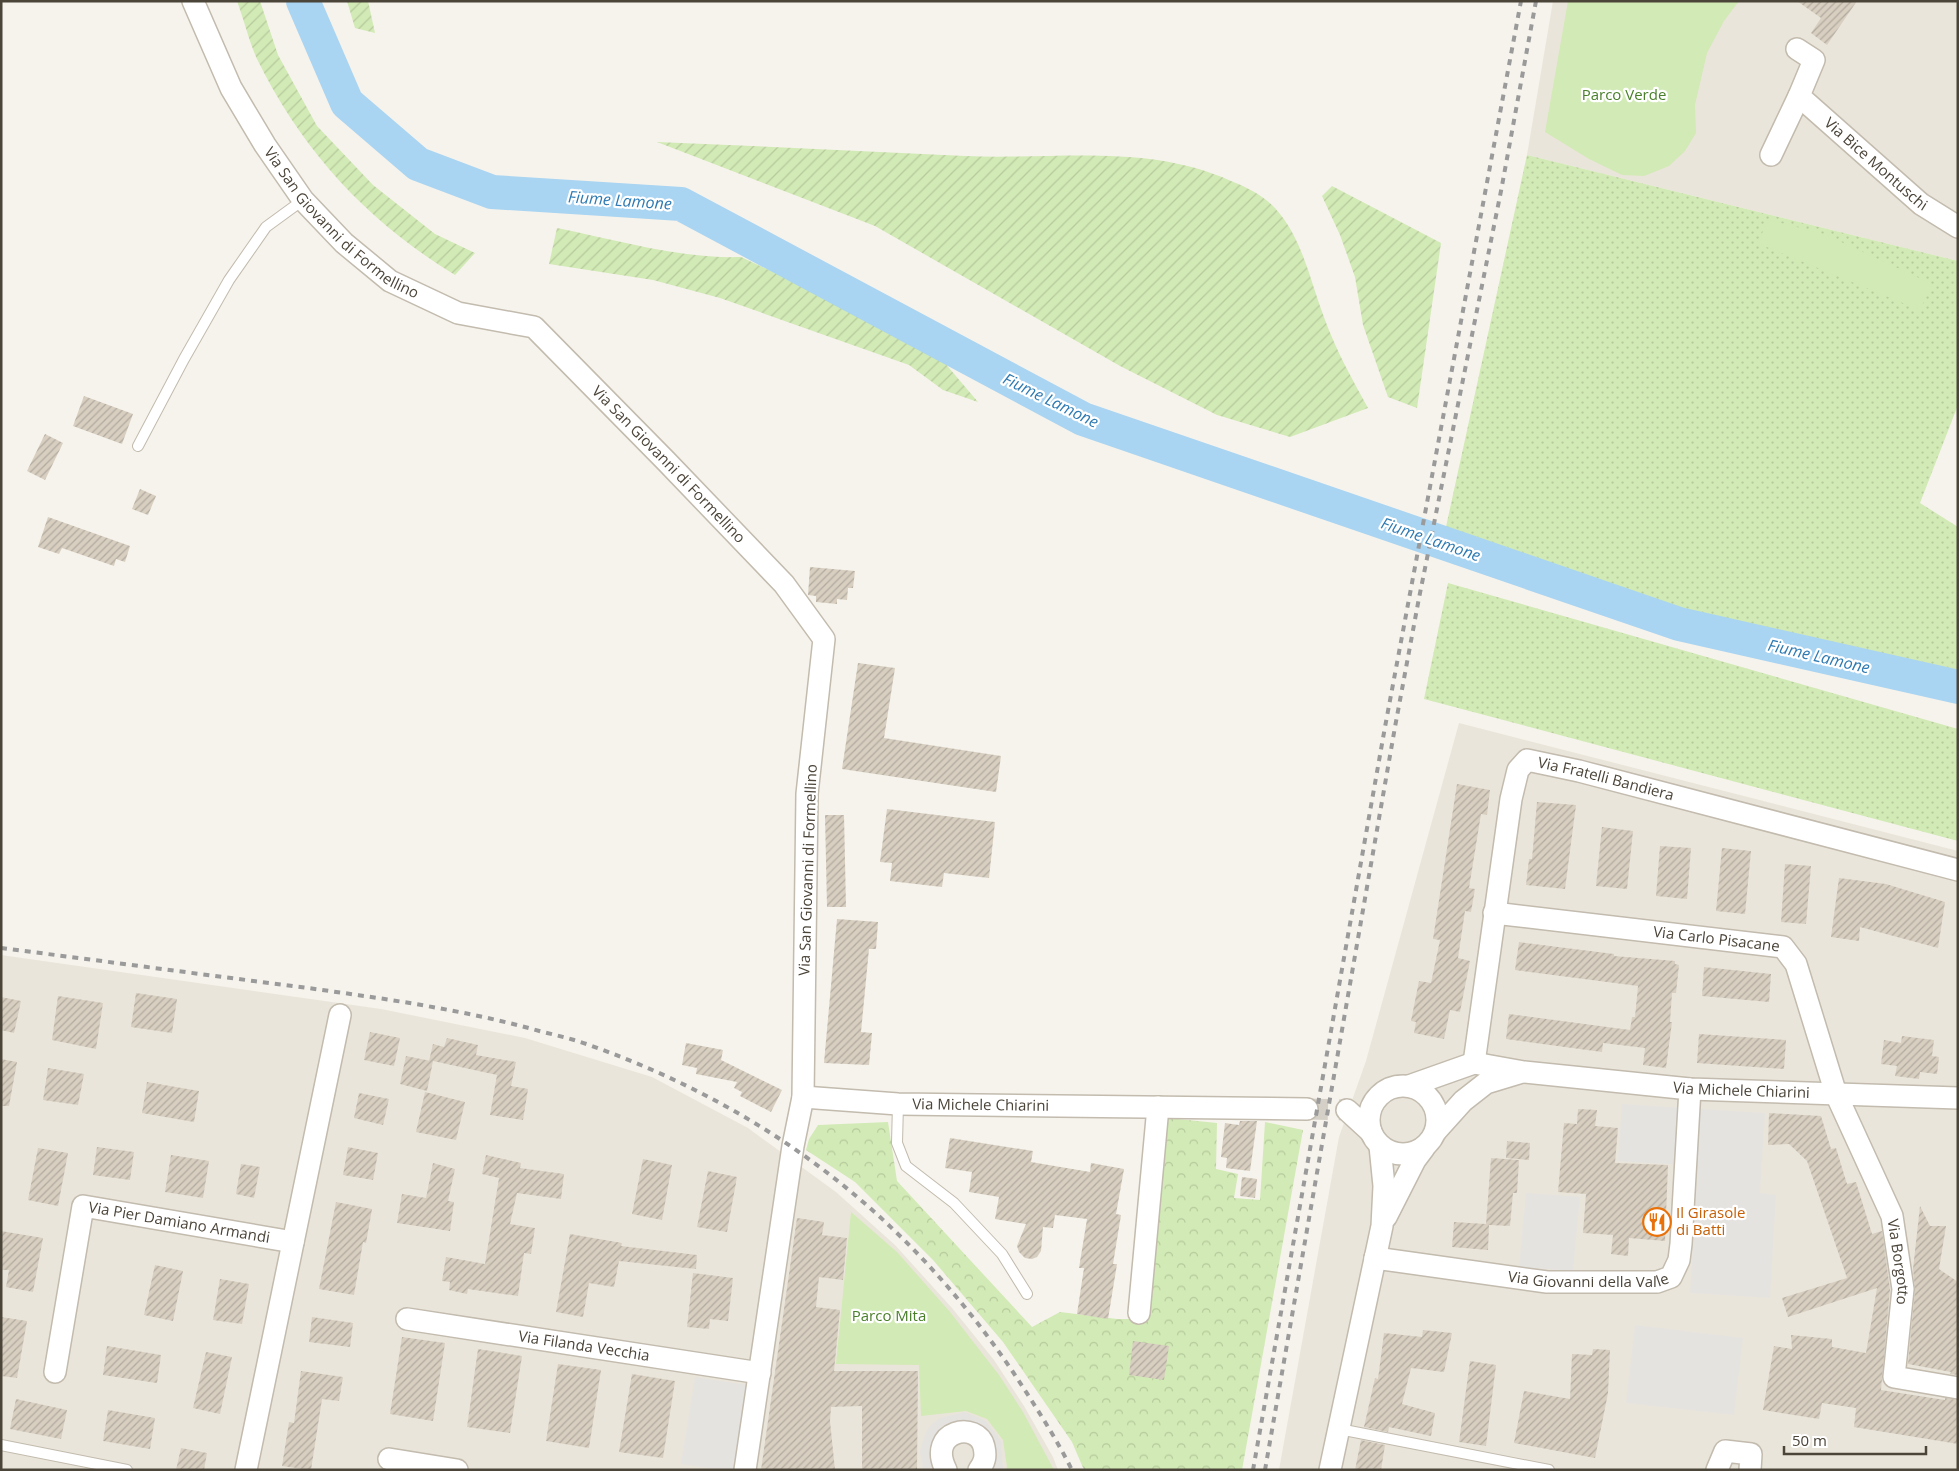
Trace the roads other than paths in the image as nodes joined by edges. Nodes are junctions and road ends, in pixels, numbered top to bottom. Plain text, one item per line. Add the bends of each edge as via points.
1 (193, 1) edge
2 (1798, 48) dead end
3 (1799, 96) junction
4 (1771, 155) dead end
5 (303, 200) junction
6 (1958, 227) edge
7 (138, 446) dead end
8 (1958, 870) edge
9 (1494, 913) junction
10 (340, 1015) dead end
11 (1474, 1063) junction
12 (1524, 1072) junction
13 (1409, 1086) junction
14 (1690, 1089) junction
15 (1836, 1094) junction
16 (802, 1097) junction
17 (1958, 1098) edge
18 (898, 1104) junction
19 (1373, 1104) junction
20 (1158, 1108) junction
21 (1306, 1109) tunnel mouth
22 (1376, 1139) junction
23 (1430, 1139) junction
24 (1382, 1226) junction
25 (293, 1242) junction
26 (1375, 1258) junction
27 (1027, 1294) dead end
28 (1139, 1313) dead end
29 (407, 1319) dead end
30 (55, 1372) dead end
31 (760, 1373) junction
32 (1958, 1388) edge
33 (1339, 1429) junction
34 (1, 1445) edge
35 (389, 1459) dead end
36 (127, 1470) edge
37 (246, 1470) edge
38 (456, 1470) edge
39 (745, 1470) edge
40 (946, 1470) edge
41 (979, 1470) edge
42 (1330, 1470) edge
43 (1549, 1470) edge
44 (1717, 1470) edge
45 (1750, 1470) edge

1 - 5 street, Via San Giovanni di Formellino via 231,88
2 - 3 street via 1814,60
3 - 4 street
3 - 6 street, Via Bice Montuschi via 1920,204
5 - 7 lane via 266,227 228,280
5 - 16 street, Via San Giovanni di Formellino via 344,244 390,281 458,313 534,328 784,584 824,639 807,794
8 - 9 street, Via Fratelli Bandiera via 1527,760 1518,770 1511,799
9 - 11 street, Via Fratelli Bandiera
9 - 15 street, Via Carlo Pisacane via 1783,947 1796,964
10 - 25 street, Via Pier Damiano Armandi
11 - 12 street, Via Michele Chiarini
11 - 13 street, Via Michele Chiarini
12 - 14 street, Via Michele Chiarini
12 - 23 street, Via Michele Chiarini via 1486,1083 1463,1101
13 - 19 street via 1388,1089
13 - 23 street via 1420,1090 1435,1108 1437,1119
14 - 15 street, Via Michele Chiarini
14 - 26 street, Via Giovanni della Valle via 1681,1244 1679,1260 1671,1277 1657,1282 1547,1282
15 - 17 street, Via Michele Chiarini
15 - 32 street, Via Borgotto via 1892,1216 1903,1289 1894,1377
16 - 18 street, Via Michele Chiarini
16 - 31 street
18 - 20 street, Via Michele Chiarini
18 - 27 lane via 897,1143 906,1166 954,1203 1002,1254
19 - 22 street via 1370,1113
19 - 22 street via 1347,1110
20 - 21 street, Via Michele Chiarini
20 - 28 street
22 - 23 street via 1390,1152 1402,1154 1413,1153
22 - 24 street via 1384,1186
23 - 24 street via 1415,1160
24 - 26 street
25 - 30 street, Via Pier Damiano Armandi via 83,1206
25 - 37 street, Via Pier Damiano Armandi
26 - 33 street
29 - 31 street, Via Filanda Vecchia
31 - 39 street
33 - 42 street
33 - 43 lane
34 - 36 lane
35 - 38 street
40 - 41 street via 941,1459 944,1442 958,1432 967,1432 983,1443 986,1455
44 - 45 street via 1725,1451 1751,1454

